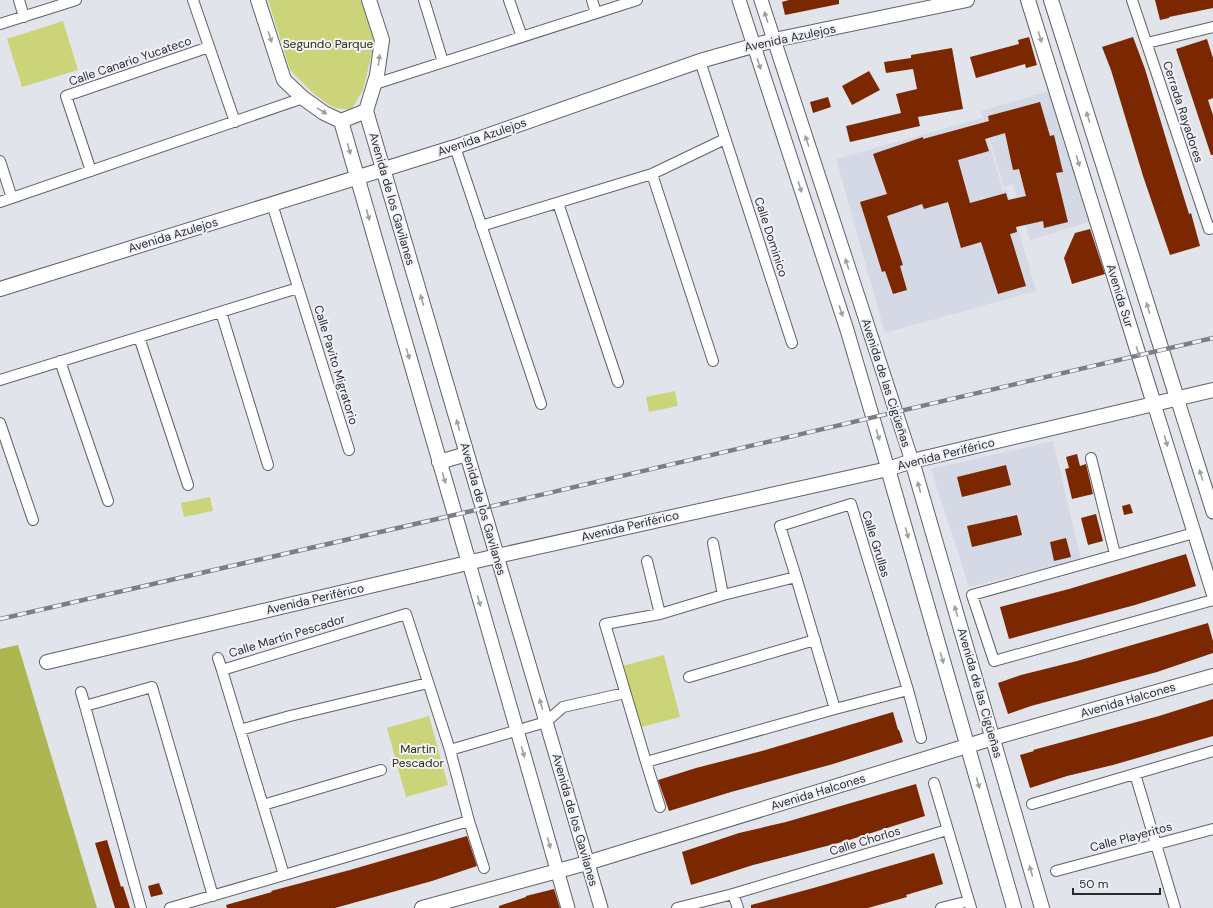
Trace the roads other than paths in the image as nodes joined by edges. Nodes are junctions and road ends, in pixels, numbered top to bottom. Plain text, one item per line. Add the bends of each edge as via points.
1 (19, 0) edge
2 (76, 0) edge
3 (193, 0) edge
4 (258, 0) edge
5 (369, 0) edge
6 (424, 0) edge
7 (509, 0) edge
8 (592, 0) edge
9 (637, 0) edge
10 (738, 0) edge
11 (761, 0) edge
12 (967, 0) edge
13 (1028, 0) edge
14 (1051, 0) edge
15 (1132, 0) edge
16 (596, 13) junction
17 (24, 17) junction
18 (0, 24) edge
19 (1213, 27) edge
20 (522, 37) junction
21 (774, 40) junction
22 (1147, 43) junction
23 (753, 45) junction
24 (209, 47) junction
25 (700, 61) junction
26 (443, 62) junction
27 (375, 84) junction
28 (304, 98) junction
29 (366, 111) junction
30 (341, 121) junction
31 (235, 122) junction
32 (725, 139) junction
33 (455, 148) junction
34 (0, 161) edge
35 (384, 170) junction
36 (91, 171) junction
37 (652, 174) junction
38 (357, 178) junction
39 (12, 198) junction
40 (0, 202) edge
41 (558, 203) junction
42 (272, 204) junction
43 (481, 226) junction
44 (1213, 228) edge
45 (1134, 261) junction
46 (1111, 267) junction
47 (298, 288) junction
48 (0, 289) edge
49 (221, 312) junction
50 (139, 337) junction
51 (792, 343) dead end
52 (60, 361) junction
53 (713, 361) dead end
54 (0, 380) edge
55 (618, 382) dead end
56 (1213, 390) edge
57 (1177, 398) junction
58 (541, 404) dead end
59 (1154, 404) junction
60 (0, 423) edge
61 (349, 450) dead end
62 (467, 454) junction
63 (1090, 458) dead end
64 (912, 461) junction
65 (439, 462) junction
66 (268, 465) dead end
67 (888, 469) junction
68 (188, 484) dead end
69 (108, 501) dead end
70 (1213, 512) edge
71 (33, 520) dead end
72 (1194, 533) junction
73 (713, 544) dead end
74 (1115, 554) junction
75 (497, 556) junction
76 (647, 561) dead end
77 (469, 563) junction
78 (796, 577) junction
79 (1213, 593) edge
80 (723, 595) junction
81 (1213, 600) edge
82 (660, 614) junction
83 (815, 640) junction
84 (218, 658) dead end
85 (47, 662) dead end
86 (222, 670) junction
87 (1213, 676) edge
88 (689, 677) dead end
89 (428, 683) junction
90 (908, 690) junction
91 (81, 692) dead end
92 (625, 693) junction
93 (85, 706) junction
94 (835, 709) junction
95 (546, 722) junction
96 (240, 730) junction
97 (517, 730) junction
98 (921, 738) dead end
99 (993, 738) junction
100 (967, 746) junction
101 (450, 750) junction
102 (1213, 751) edge
103 (646, 762) junction
104 (381, 770) dead end
105 (1135, 774) junction
106 (934, 783) dead end
107 (1032, 804) dead end
108 (263, 806) junction
109 (660, 807) dead end
110 (469, 821) junction
111 (1213, 829) edge
112 (947, 830) junction
113 (1156, 844) junction
114 (587, 863) junction
115 (484, 868) dead end
116 (558, 871) junction
117 (1056, 871) dead end
118 (284, 875) junction
119 (734, 894) junction
120 (213, 896) junction
121 (970, 904) edge
122 (141, 908) edge
123 (170, 908) edge
124 (422, 908) edge
125 (568, 908) edge
126 (601, 908) edge
127 (677, 908) edge
128 (738, 908) edge
129 (941, 908) edge
130 (1014, 908) edge
131 (1042, 908) edge
132 (1175, 908) edge

1 - 17 street
2 - 17 street
3 - 24 street, Calle Canario Yucateco
4 -> 28 main road via 284,80
27 -> 5 main road via 382,40
6 - 26 street
7 - 20 street
8 - 16 street
9 - 16 street
10 - 23 street, Avenida de las Cigüeñas
21 -> 11 street, Avenida de las Cigüeñas
12 - 21 main road, Avenida Azulejos
13 -> 46 main road, Avenida Sur
45 -> 14 main road, Avenida Sur
15 - 22 street, Cerrada Rayadores
16 - 20 street
17 - 18 street
19 - 22 street
20 - 26 street
21 - 23 main road, Avenida Azulejos
64 -> 21 street, Avenida de las Cigüeñas
22 - 44 street, Cerrada Rayadores via 1209,230
23 - 25 main road, Avenida Azulejos
23 -> 67 street, Avenida de las Cigüeñas via 847,330
24 - 31 street, Calle Canario Yucateco
24 - 36 street, Calle Canario Yucateco via 66,96
25 - 32 street, Calle Dominico
25 - 33 main road, Avenida Azulejos
26 - 27 street
27 - 29 main road
28 -> 30 main road via 324,113
28 - 31 street
29 - 30 main road
29 - 35 main road, Avenida de los Gavilanes
30 -> 38 main road
31 - 36 street
32 - 37 street
32 - 51 street, Calle Dominico
33 - 35 main road, Avenida Azulejos
33 - 43 street
34 - 39 street
35 - 38 main road, Avenida Azulejos
62 -> 35 main road, Avenida de los Gavilanes
36 - 39 street
37 - 41 street
37 - 53 street
38 - 42 main road, Avenida Azulejos
38 -> 65 main road
39 - 40 street
41 - 43 street
41 - 55 street
42 - 47 street, Calle Pavito Migratorio
42 - 48 main road, Avenida Azulejos
43 - 58 street
45 - 46 main road
57 -> 45 main road, Avenida Sur
46 -> 59 main road, Avenida Sur
47 - 49 street
47 - 61 street, Calle Pavito Migratorio
49 - 50 street
49 - 66 street
50 - 52 street
50 - 68 street
52 - 54 street
52 - 69 street
56 - 57 main road, Avenida Periférico
57 - 59 main road, Avenida Periférico
70 -> 57 street, Avenida Sur
59 - 64 main road, Avenida Periférico
59 -> 72 street, Avenida Sur
60 - 71 street
62 - 65 main road
62 - 75 main road, Avenida de los Gavilanes
63 - 74 street
64 - 67 main road, Avenida Periférico
99 -> 64 main road, Avenida de las Cigüeñas
65 -> 77 main road
67 - 75 main road, Avenida Periférico
67 -> 100 main road, Avenida de las Cigüeñas
72 - 74 street
72 - 79 street, Avenida Sur
73 - 80 street
74 - 81 street via 972,595 994,661
75 - 77 main road, Avenida Periférico
95 -> 75 street, Avenida de los Gavilanes
76 - 82 street
77 - 85 main road, Avenida Periférico
77 -> 97 street
78 - 80 street
78 - 83 street, Calle Grullas
78 - 90 street, Calle Grullas via 780,526 850,504
80 - 82 street
82 - 92 street via 606,624
83 - 88 street
83 - 94 street, Calle Grullas
84 - 86 street
86 - 89 street, Calle Martín Pescador via 406,614
86 - 96 street, Calle Martín Pescador
87 - 99 main road, Avenida Halcones
89 - 96 street
89 - 101 street, Calle Martín Pescador
90 - 94 street
90 - 98 street, Calle Grullas
91 - 93 street
92 - 95 street via 563,707
92 - 103 street
93 - 120 street via 152,687
93 - 122 street
94 - 103 street
95 - 97 street
95 - 114 street, Avenida de los Gavilanes
96 - 108 street, Calle Martín Pescador
97 - 101 street
97 -> 116 street
99 - 100 main road, Avenida Halcones
131 -> 99 main road, Avenida de las Cigüeñas
100 - 114 main road, Avenida Halcones
100 -> 130 main road, Avenida de las Cigüeñas
101 - 110 street, Calle Martín Pescador
102 - 105 street
103 - 109 street
104 - 108 street
105 - 107 street
105 - 113 street
106 - 112 street
108 - 118 street, Calle Martín Pescador
110 - 115 street, Calle Martín Pescador
110 - 118 street
111 - 113 street, Calle Playeritos
112 - 119 street, Calle Chorlos
112 - 121 street
113 - 117 street, Calle Playeritos
113 - 132 street
114 - 116 main road, Avenida Halcones
114 - 126 street, Avenida de los Gavilanes
116 - 124 main road, Avenida Halcones
116 - 125 street
118 - 120 street
119 - 127 street, Calle Chorlos
119 - 128 street
120 - 123 street
121 - 129 street

